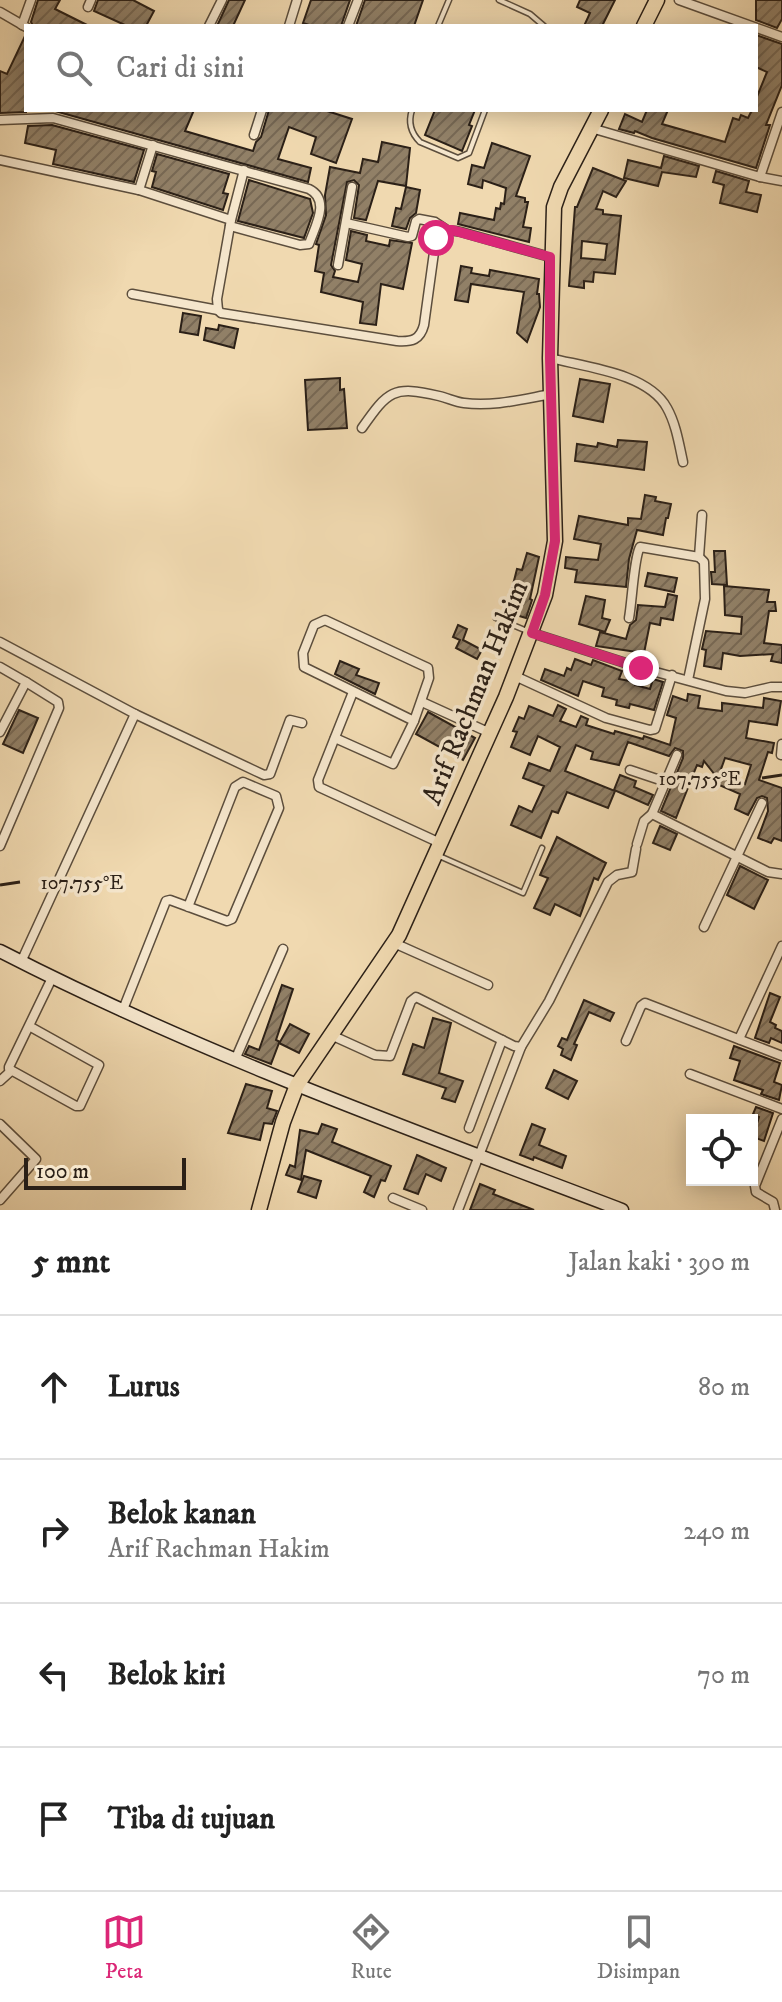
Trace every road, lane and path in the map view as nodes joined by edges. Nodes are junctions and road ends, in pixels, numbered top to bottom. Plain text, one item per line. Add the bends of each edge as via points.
1 (31, 0) edge
2 (222, 0) edge
3 (297, 0) edge
4 (358, 0) edge
5 (449, 0) edge
6 (499, 0) edge
7 (657, 0) edge
8 (679, 0) edge
9 (0, 12) edge
10 (25, 24) edge
11 (210, 24) edge
12 (290, 24) edge
13 (349, 24) edge
14 (439, 24) edge
15 (542, 24) edge
16 (645, 24) edge
17 (746, 24) edge
18 (24, 26) edge
19 (758, 28) edge
20 (782, 37) edge
21 (261, 112) edge
22 (411, 112) edge
23 (484, 112) edge
24 (782, 112) edge
25 (595, 116) edge
26 (0, 120) edge
27 (254, 135) dead end
28 (153, 145) junction
29 (0, 160) edge
30 (244, 170) junction
31 (760, 177) junction
32 (782, 181) edge
33 (352, 187) dead end
34 (139, 190) junction
35 (231, 223) junction
36 (346, 223) junction
37 (447, 230) junction
38 (550, 257) junction
39 (338, 265) dead end
40 (132, 294) dead end
41 (218, 310) junction
42 (550, 358) junction
43 (552, 394) junction
44 (362, 428) dead end
45 (683, 462) dead end
46 (702, 515) dead end
47 (699, 557) junction
48 (496, 618) dead end
49 (629, 618) dead end
50 (532, 633) junction
51 (0, 642) edge
52 (0, 667) edge
53 (672, 675) junction
54 (515, 676) junction
55 (688, 680) junction
56 (26, 682) junction
57 (782, 687) edge
58 (353, 692) junction
59 (422, 702) junction
60 (135, 714) junction
61 (414, 721) junction
62 (302, 723) dead end
63 (0, 732) edge
64 (490, 733) junction
65 (335, 738) junction
66 (782, 744) edge
67 (677, 755) dead end
68 (781, 755) edge
69 (630, 770) dead end
70 (666, 782) junction
71 (762, 803) dead end
72 (652, 814) junction
73 (0, 846) edge
74 (542, 848) dead end
75 (437, 849) junction
76 (738, 855) junction
77 (782, 874) edge
78 (188, 907) junction
79 (704, 927) dead end
80 (394, 943) junction
81 (782, 946) edge
82 (283, 949) dead end
83 (0, 951) edge
84 (21, 962) junction
85 (52, 978) junction
86 (488, 985) dead end
87 (122, 1012) junction
88 (29, 1026) junction
89 (331, 1035) junction
90 (739, 1039) junction
91 (502, 1040) junction
92 (626, 1041) dead end
93 (521, 1047) junction
94 (782, 1056) edge
95 (235, 1060) junction
96 (11, 1071) junction
97 (690, 1074) dead end
98 (0, 1081) edge
99 (297, 1085) junction
100 (782, 1109) edge
101 (782, 1119) edge
102 (0, 1124) edge
103 (469, 1128) dead end
104 (478, 1155) junction
105 (393, 1198) dead end
106 (0, 1200) edge
107 (416, 1209) edge
108 (259, 1210) edge
109 (458, 1210) edge
110 (622, 1210) edge
111 (775, 1210) edge

1 - 10 street
2 - 11 street
3 - 12 street
4 - 13 street
5 - 14 lane
6 - 15 lane
7 - 16 main road
8 - 17 street
9 - 18 street
19 - 20 street
21 - 27 street
22 - 23 lane via 411,131 420,142 458,158 469,153
24 - 31 street
25 - 31 street
25 - 38 main road, Arif Rachman Hakim via 554,207
26 - 28 street via 53,118
28 - 30 street
28 - 34 street
29 - 34 street
30 - 35 street
30 - 35 street via 316,192 320,209 309,244
31 - 32 street
33 - 36 street
34 - 35 street
35 - 41 street
36 - 37 street via 408,237 419,219
36 - 39 street
37 - 38 street
37 - 41 street via 436,238 424,325 413,341
38 - 42 main road, Arif Rachman Hakim
40 - 41 street
42 - 43 main road, Arif Rachman Hakim
42 - 45 street via 646,386 667,406
43 - 44 street via 488,404 401,390 383,398
43 - 50 main road, Arif Rachman Hakim via 553,554
46 - 47 street
47 - 49 street via 640,547
47 - 55 street via 706,573 705,599
48 - 50 lane
50 - 53 street
50 - 54 main road, Arif Rachman Hakim
51 - 60 street
52 - 56 street
53 - 54 street via 655,729 650,730 606,718
53 - 55 street
54 - 64 main road, Arif Rachman Hakim
55 - 57 street via 745,693
56 - 63 street
56 - 73 street via 58,702 59,708
58 - 59 street via 302,664 320,621 428,668
58 - 61 street
58 - 65 street
59 - 61 street
59 - 64 street
60 - 62 street via 266,776 290,719
60 - 84 street
61 - 65 street via 393,764
64 - 75 main road, Arif Rachman Hakim
65 - 75 street via 318,780 321,789
66 - 68 street
67 - 70 street
69 - 70 street
70 - 72 street
71 - 76 street
72 - 76 street
72 - 93 street via 644,821 632,872 608,882
74 - 75 lane via 523,893
75 - 80 main road, Arif Rachman Hakim
76 - 77 street
76 - 79 street
78 - 78 street via 235,787 243,782 276,796 279,808 232,919
78 - 87 street via 166,901
80 - 86 street
80 - 89 main road, Arif Rachman Hakim
81 - 90 street
82 - 95 street
83 - 84 street
84 - 85 street
85 - 87 street
85 - 88 street
87 - 95 street
88 - 96 street
88 - 96 street via 99,1068 80,1106
89 - 91 street via 375,1055 390,1056 416,997
89 - 99 main road, Arif Rachman Hakim
90 - 92 street via 645,1003
90 - 94 street
91 - 93 street
91 - 103 street
93 - 104 street
95 - 99 street
96 - 98 street
97 - 100 street
99 - 104 street
99 - 108 main road, Arif Rachman Hakim
101 - 111 street via 755,1186
102 - 106 street via 36,1159
104 - 109 street
104 - 110 street
105 - 107 street

